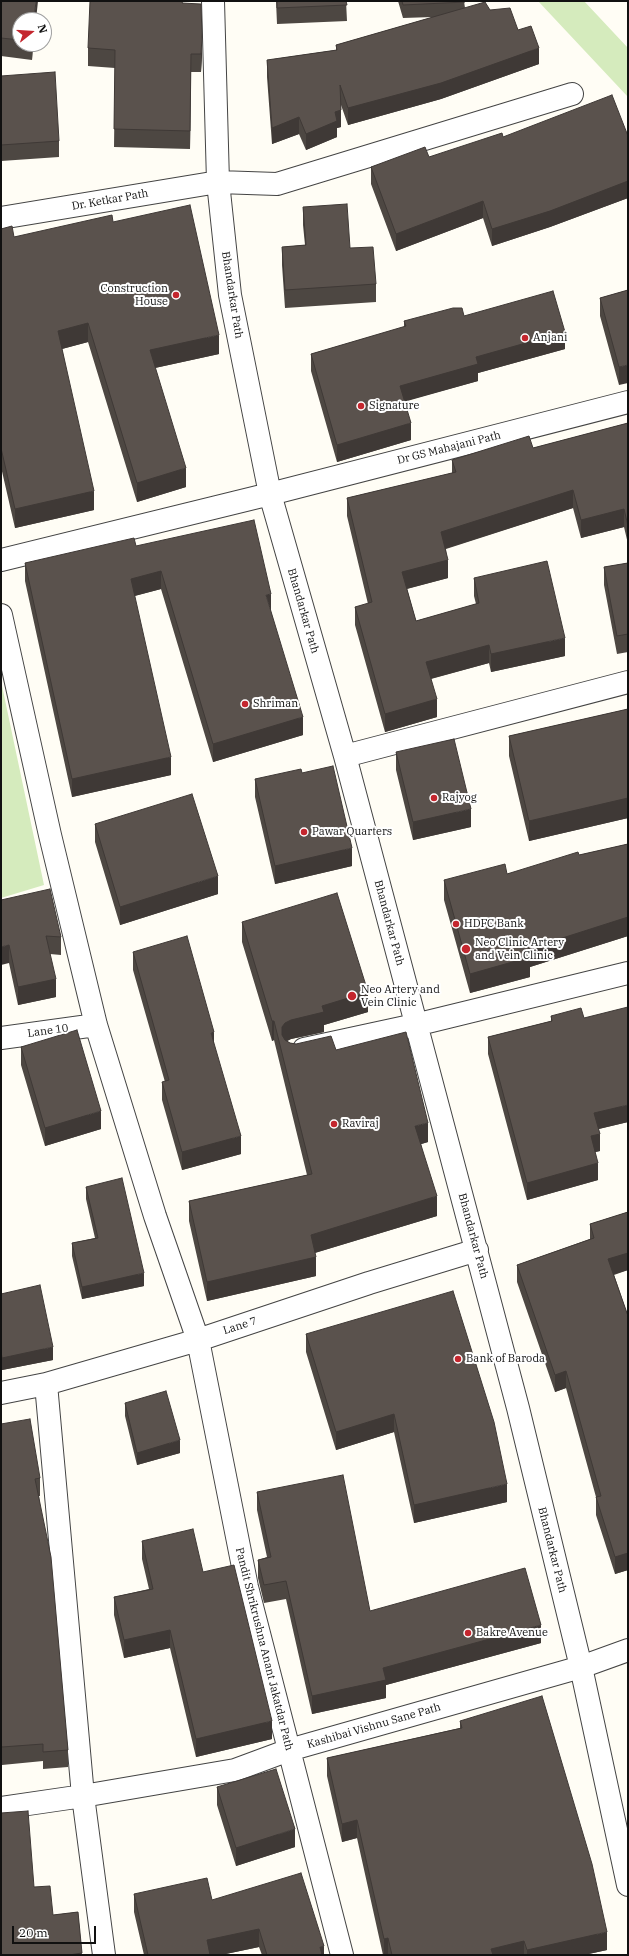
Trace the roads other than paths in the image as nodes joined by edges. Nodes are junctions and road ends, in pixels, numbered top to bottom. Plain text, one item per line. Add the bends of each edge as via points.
1 (213, 1) edge
2 (572, 94) dead end
3 (218, 182) junction
4 (1, 218) edge
5 (628, 402) edge
6 (270, 494) junction
7 (1, 560) edge
8 (1, 615) edge
9 (628, 682) edge
10 (344, 756) junction
11 (628, 973) edge
12 (96, 1025) junction
13 (416, 1025) junction
14 (1, 1038) edge
15 (294, 1052) edge
16 (477, 1250) junction
17 (198, 1340) junction
18 (46, 1384) junction
19 (1, 1393) edge
20 (628, 1650) edge
21 (580, 1667) junction
22 (289, 1750) junction
23 (84, 1796) junction
24 (1, 1808) edge
25 (628, 1885) edge
26 (104, 1955) edge
27 (342, 1955) edge

1 - 3 street, Bhandarkar Path
2 - 3 street, Dr. Ketkar Path via 277,184
3 - 4 street, Dr. Ketkar Path
3 - 6 street, Bhandarkar Path via 230,295
5 - 6 street, Dr GS Mahajani Path
6 - 7 street, Dr GS Mahajani Path
6 - 10 street, Bhandarkar Path
8 - 12 street, Pandit Shrikrushna Anant Jakatdar Path
9 - 10 street
10 - 13 street, Bhandarkar Path
11 - 13 street
12 - 14 street, Lane 10
12 - 17 street, Pandit Shrikrushna Anant Jakatdar Path via 155,1216
13 - 15 street
13 - 16 street, Bhandarkar Path
16 - 17 street, Lane 7
16 - 21 street, Bhandarkar Path
17 - 18 street, Lane 7
17 - 22 street, Pandit Shrikrushna Anant Jakatdar Path via 247,1587
18 - 19 street, Lane 7
18 - 23 street
20 - 21 street
21 - 22 street, Kashibai Vishnu Sane Path
21 - 25 street, Bhandarkar Path
22 - 23 street, Kashibai Vishnu Sane Path via 235,1770
22 - 27 street, Pandit Shrikrushna Anant Jakatdar Path
23 - 24 street, Kashibai Vishnu Sane Path
23 - 26 street

